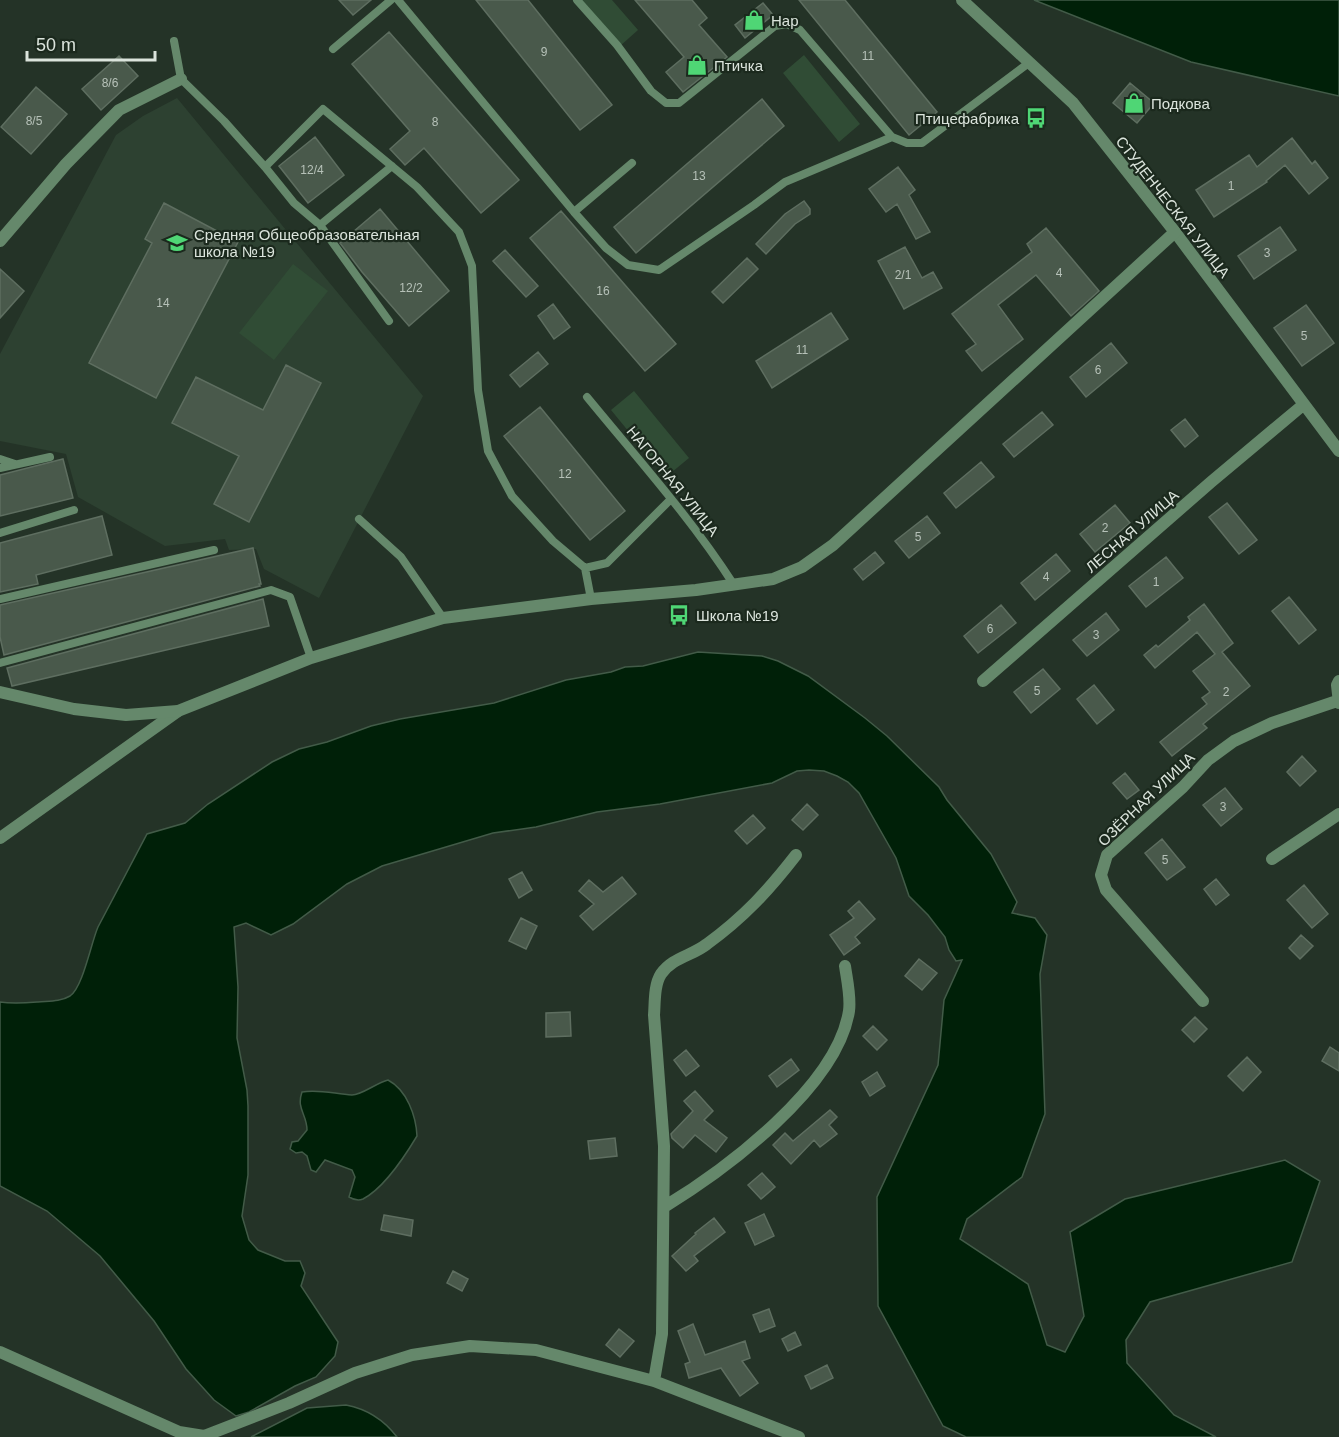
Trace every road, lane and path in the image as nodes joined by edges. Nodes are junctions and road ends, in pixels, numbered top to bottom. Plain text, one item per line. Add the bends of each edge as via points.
1 (390, 0) edge
2 (398, 0) edge
3 (577, 0) edge
4 (962, 0) edge
5 (174, 40) dead end
6 (333, 49) dead end
7 (1030, 62) junction
8 (181, 79) junction
9 (892, 137) junction
10 (632, 163) dead end
11 (265, 166) junction
12 (392, 166) junction
13 (574, 212) junction
14 (320, 225) junction
15 (1175, 232) junction
16 (0, 241) edge
17 (389, 321) dead end
18 (587, 398) dead end
19 (1303, 405) junction
20 (1339, 452) edge
21 (50, 457) dead end
22 (0, 459) edge
23 (15, 464) junction
24 (0, 468) edge
25 (671, 499) junction
26 (74, 510) dead end
27 (359, 519) dead end
28 (0, 533) edge
29 (214, 550) dead end
30 (585, 568) junction
31 (734, 585) junction
32 (0, 599) edge
33 (591, 599) junction
34 (442, 618) junction
35 (311, 658) junction
36 (0, 663) edge
37 (983, 681) dead end
38 (1339, 681) edge
39 (0, 692) edge
40 (1338, 702) edge
41 (178, 711) junction
42 (1339, 814) edge
43 (0, 838) edge
44 (796, 855) dead end
45 (1272, 859) dead end
46 (845, 966) dead end
47 (1203, 1001) dead end
48 (664, 1207) junction
49 (0, 1352) edge
50 (654, 1381) junction
51 (800, 1437) edge

1 - 6 lane
2 - 13 lane
3 - 9 lane via 651,91 666,103 679,102 775,26 794,27
4 - 7 street, СТУДЕНЧЕСКАЯ УЛИЦА
5 - 8 lane
7 - 9 lane via 922,143
7 - 15 street, СТУДЕНЧЕСКАЯ УЛИЦА via 1073,103
8 - 11 lane
8 - 16 street via 119,110
9 - 13 lane via 785,182 659,270 628,265 606,249
10 - 13 lane
11 - 12 lane via 323,109
11 - 14 lane via 294,203
12 - 14 lane
12 - 30 lane via 459,232 472,267 478,390 488,451 512,496 553,541
14 - 17 lane
15 - 19 street, СТУДЕНЧЕСКАЯ УЛИЦА
15 - 31 street via 834,545 802,567 773,579
18 - 25 lane, НАГОРНАЯ УЛИЦА
19 - 20 street, СТУДЕНЧЕСКАЯ УЛИЦА
19 - 37 street, ЛЕСНАЯ УЛИЦА
21 - 23 lane
22 - 23 lane
23 - 24 lane
25 - 30 lane via 608,563
25 - 31 lane, НАГОРНАЯ УЛИЦА
26 - 28 lane
27 - 34 lane via 401,557
29 - 32 lane
30 - 33 lane
31 - 33 street
33 - 34 street
34 - 35 street
35 - 36 lane via 290,597 271,590
35 - 41 street
38 - 40 street
39 - 41 street via 116,714
40 - 47 street, ОЗЁРНАЯ УЛИЦА via 1272,723 1234,741 1208,760 1184,787 1107,855 1101,875 1106,890
41 - 43 street
42 - 45 street
44 - 48 street via 749,911 705,946 671,962 660,976 654,1015 664,1146
46 - 48 street via 849,1010 829,1060 787,1114 703,1183
48 - 50 street via 662,1334
49 - 50 street via 179,1432 204,1436 355,1373 412,1355 470,1346 536,1350
50 - 51 street

